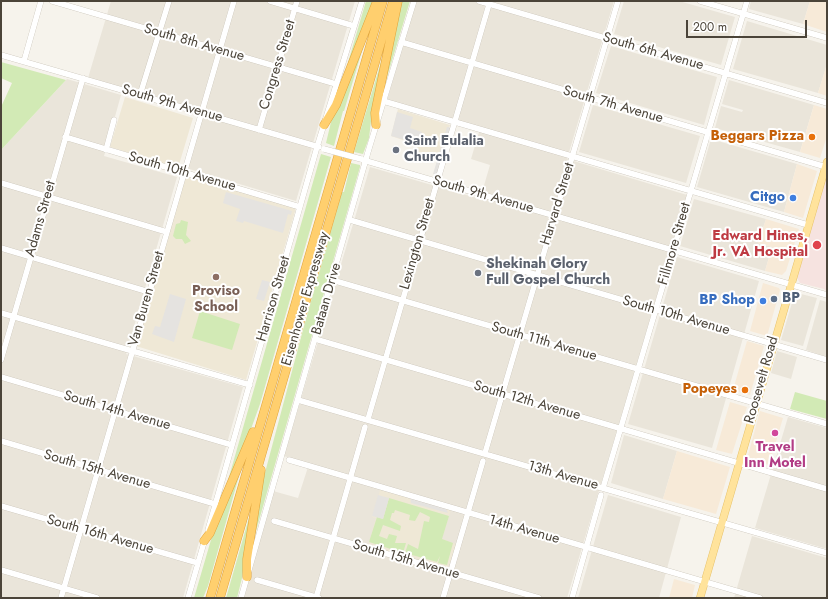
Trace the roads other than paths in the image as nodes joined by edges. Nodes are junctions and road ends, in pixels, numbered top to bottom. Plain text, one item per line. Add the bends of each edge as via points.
1 (41, 1) edge
2 (52, 1) edge
3 (169, 1) edge
4 (234, 1) edge
5 (270, 1) edge
6 (297, 1) edge
7 (362, 1) edge
8 (377, 1) edge
9 (383, 1) edge
10 (393, 1) edge
11 (398, 1) edge
12 (414, 1) edge
13 (479, 1) edge
14 (618, 1) edge
15 (700, 1) edge
16 (747, 1) edge
17 (489, 2) edge
18 (295, 8) junction
19 (743, 14) junction
20 (354, 26) junction
21 (159, 32) junction
22 (607, 38) junction
23 (827, 38) edge
24 (401, 42) junction
25 (220, 50) junction
26 (1, 55) edge
27 (24, 61) junction
28 (471, 63) junction
29 (277, 67) junction
30 (726, 73) junction
31 (82, 78) junction
32 (336, 84) junction
33 (140, 95) junction
34 (589, 98) junction
35 (383, 102) junction
36 (825, 102) edge
37 (201, 113) junction
38 (114, 120) dead end
39 (454, 122) junction
40 (324, 125) junction
41 (376, 125) junction
42 (259, 130) junction
43 (708, 132) junction
44 (64, 137) junction
45 (317, 147) junction
46 (106, 150) junction
47 (572, 157) junction
48 (363, 160) junction
49 (826, 164) edge
50 (184, 172) junction
51 (436, 181) junction
52 (1, 183) edge
53 (690, 191) junction
54 (48, 197) junction
55 (300, 207) junction
56 (554, 216) junction
57 (350, 220) junction
58 (808, 225) junction
59 (167, 232) junction
60 (419, 241) junction
61 (1, 248) edge
62 (673, 250) junction
63 (30, 257) junction
64 (537, 275) junction
65 (332, 280) junction
66 (790, 285) junction
67 (149, 292) junction
68 (827, 295) edge
69 (402, 300) junction
70 (656, 309) junction
71 (1, 313) edge
72 (14, 316) junction
73 (519, 335) junction
74 (315, 340) junction
75 (773, 344) junction
76 (132, 350) junction
77 (1, 360) edge
78 (385, 360) junction
79 (827, 360) edge
80 (638, 369) junction
81 (1, 377) edge
82 (250, 385) junction
83 (502, 394) junction
84 (298, 400) junction
85 (756, 403) junction
86 (115, 410) junction
87 (262, 418) junction
88 (368, 419) junction
89 (827, 424) edge
90 (365, 427) dead end
91 (620, 428) junction
92 (1, 441) edge
93 (232, 445) junction
94 (485, 453) junction
95 (260, 459) junction
96 (289, 460) dead end
97 (483, 462) dead end
98 (738, 463) junction
99 (97, 470) junction
100 (350, 479) junction
101 (603, 488) junction
102 (827, 488) edge
103 (601, 495) dead end
104 (216, 504) junction
105 (1, 506) edge
106 (468, 513) junction
107 (274, 521) dead end
108 (722, 522) junction
109 (80, 529) junction
110 (333, 538) junction
111 (204, 541) junction
112 (586, 548) junction
113 (827, 553) edge
114 (198, 563) junction
115 (1, 570) edge
116 (451, 572) junction
117 (247, 577) junction
118 (257, 580) dead end
119 (704, 582) junction
120 (63, 588) junction
121 (60, 598) edge
122 (97, 598) edge
123 (188, 598) edge
124 (210, 598) edge
125 (220, 598) edge
126 (241, 598) edge
127 (317, 598) edge
128 (444, 598) edge
129 (539, 598) edge
130 (572, 598) edge
131 (700, 598) edge
132 (760, 598) edge

1 - 27 street
2 - 21 street, South 8th Avenue
3 - 21 street
4 - 25 street, Van Buren Street
5 - 18 street
6 - 18 street, Congress Street
7 - 20 street, Harrison Street
8 - 40 highway via 336,104
9 - 87 highway, Eisenhower Expressway
10 - 95 highway, Eisenhower Expressway
11 - 41 highway via 375,113
12 - 24 street, Bataan Drive
13 - 17 street, South 6th Avenue
14 - 22 street, Harvard Street
15 - 19 street
16 - 19 street, Fillmore Street
17 - 22 street, South 6th Avenue
17 - 28 street, Lexington Street
18 - 20 street
18 - 29 street, Congress Street
19 - 23 street
19 - 30 street, Fillmore Street
20 - 32 street, Harrison Street
21 - 25 street, South 8th Avenue
21 - 33 street
22 - 30 street, South 6th Avenue
22 - 34 street, Harvard Street
24 - 28 street, South 7th Avenue
24 - 35 street, Bataan Drive
25 - 29 street, South 8th Avenue
25 - 37 street, Van Buren Street
26 - 27 street, South 9th Avenue
27 - 31 street, South 9th Avenue
28 - 34 street, South 7th Avenue
28 - 39 street, Lexington Street
29 - 32 street, South 8th Avenue
29 - 42 street, Congress Street
30 - 36 street, South 6th Avenue
30 - 43 street, Fillmore Street
31 - 33 street, South 9th Avenue
31 - 44 street, Adams Street
32 - 40 street, Harrison Street
33 - 37 street, South 9th Avenue
34 - 43 street, South 7th Avenue
34 - 47 street, Harvard Street
35 - 39 street
35 - 41 street, Bataan Drive
37 - 42 street, South 9th Avenue
37 - 50 street, Van Buren Street
38 - 46 street
39 - 47 street
39 - 51 street, Lexington Street
40 - 45 street, Harrison Street
41 - 48 street, Bataan Drive
42 - 45 street, South 9th Avenue
43 - 49 street, South 7th Avenue
43 - 53 street, Fillmore Street
44 - 46 street, South 10th Avenue
44 - 54 street, Adams Street
45 - 48 street, South 9th Avenue, bridge
45 - 55 street, Harrison Street
46 - 50 street, South 10th Avenue
47 - 53 street
47 - 56 street, Harvard Street
48 - 51 street, South 9th Avenue
48 - 57 street, Bataan Drive
49 - 58 main road, Roosevelt Road
50 - 55 street, South 10th Avenue
50 - 59 street, Van Buren Street
51 - 56 street, South 9th Avenue
51 - 60 street, Lexington Street
52 - 54 street
53 - 58 street
53 - 62 street, Fillmore Street
54 - 59 street
54 - 63 street, Adams Street
55 - 82 street, Harrison Street
56 - 62 street, South 9th Avenue
56 - 64 street, Harvard Street
57 - 60 street, South 10th Avenue
57 - 65 street, Bataan Drive
58 - 66 main road, Roosevelt Road
59 - 67 street, Van Buren Street
60 - 64 street, South 10th Avenue
60 - 69 street, Lexington Street
61 - 63 street
62 - 66 street, South 9th Avenue
62 - 70 street, Fillmore Street
63 - 67 street
63 - 72 street, Adams Street
64 - 70 street, South 10th Avenue
64 - 73 street, Harvard Street
65 - 69 street, South 11th Avenue
65 - 74 street, Bataan Drive
66 - 68 street, South 9th Avenue
66 - 75 main road, Roosevelt Road
67 - 76 street, Van Buren Street
69 - 73 street, South 11th Avenue
69 - 78 street, Lexington Street
70 - 75 street, South 10th Avenue
70 - 80 street, Fillmore Street
71 - 72 street
72 - 76 street
72 - 77 street, Adams Street
73 - 80 street, South 11th Avenue
73 - 83 street, Harvard Street
74 - 78 street, South 12th Avenue
74 - 84 street, Bataan Drive
75 - 79 street, South 10th Avenue
75 - 85 main road, Roosevelt Road
76 - 82 street
76 - 86 street, Van Buren Street
78 - 83 street, South 12th Avenue
78 - 88 street, Lexington Street
80 - 85 street, South 11th Avenue
80 - 91 street, Fillmore Street
81 - 86 street, South 14th Avenue
82 - 93 street, Harrison Street
83 - 91 street, South 12th Avenue
83 - 94 street, Harvard Street
84 - 88 street, 13th Avenue
84 - 117 street, Bataan Drive
85 - 89 street, South 11th Avenue
85 - 98 main road, Roosevelt Road
86 - 93 street, South 14th Avenue
86 - 99 street, Van Buren Street
87 - 111 highway via 253,433 210,533
87 - 124 highway, Eisenhower Expressway
88 - 94 street, 13th Avenue
90 - 100 street
91 - 98 street, South 12th Avenue
91 - 101 street, Fillmore Street
92 - 99 street, South 15th Avenue
93 - 104 street, Harrison Street
94 - 101 street, 13th Avenue
95 - 117 highway via 261,474 247,559
95 - 125 highway, Eisenhower Expressway
96 - 100 street, 14th Avenue
97 - 106 street
98 - 102 street, South 12th Avenue
98 - 108 main road, Roosevelt Road
99 - 104 street, South 15th Avenue
99 - 109 street, Van Buren Street
100 - 106 street, 14th Avenue
100 - 110 street
101 - 108 street, 13th Avenue
103 - 112 street
104 - 111 street, Harrison Street
105 - 109 street, South 16th Avenue
106 - 112 street, 14th Avenue
106 - 116 street
107 - 110 street, South 15th Avenue
108 - 113 street, 13th Avenue
108 - 119 main road, Roosevelt Road
109 - 114 street, South 16th Avenue
109 - 120 street, Van Buren Street
110 - 116 street, South 15th Avenue
110 - 127 street
111 - 114 street, Harrison Street
112 - 119 street, 14th Avenue
112 - 130 street
114 - 123 street, Harrison Street
115 - 120 street
116 - 128 street
116 - 129 street, South 15th Avenue
117 - 126 street, Bataan Drive
118 - 127 street
119 - 131 main road, Roosevelt Road
119 - 132 street, 14th Avenue
120 - 121 street, Van Buren Street
120 - 122 street

